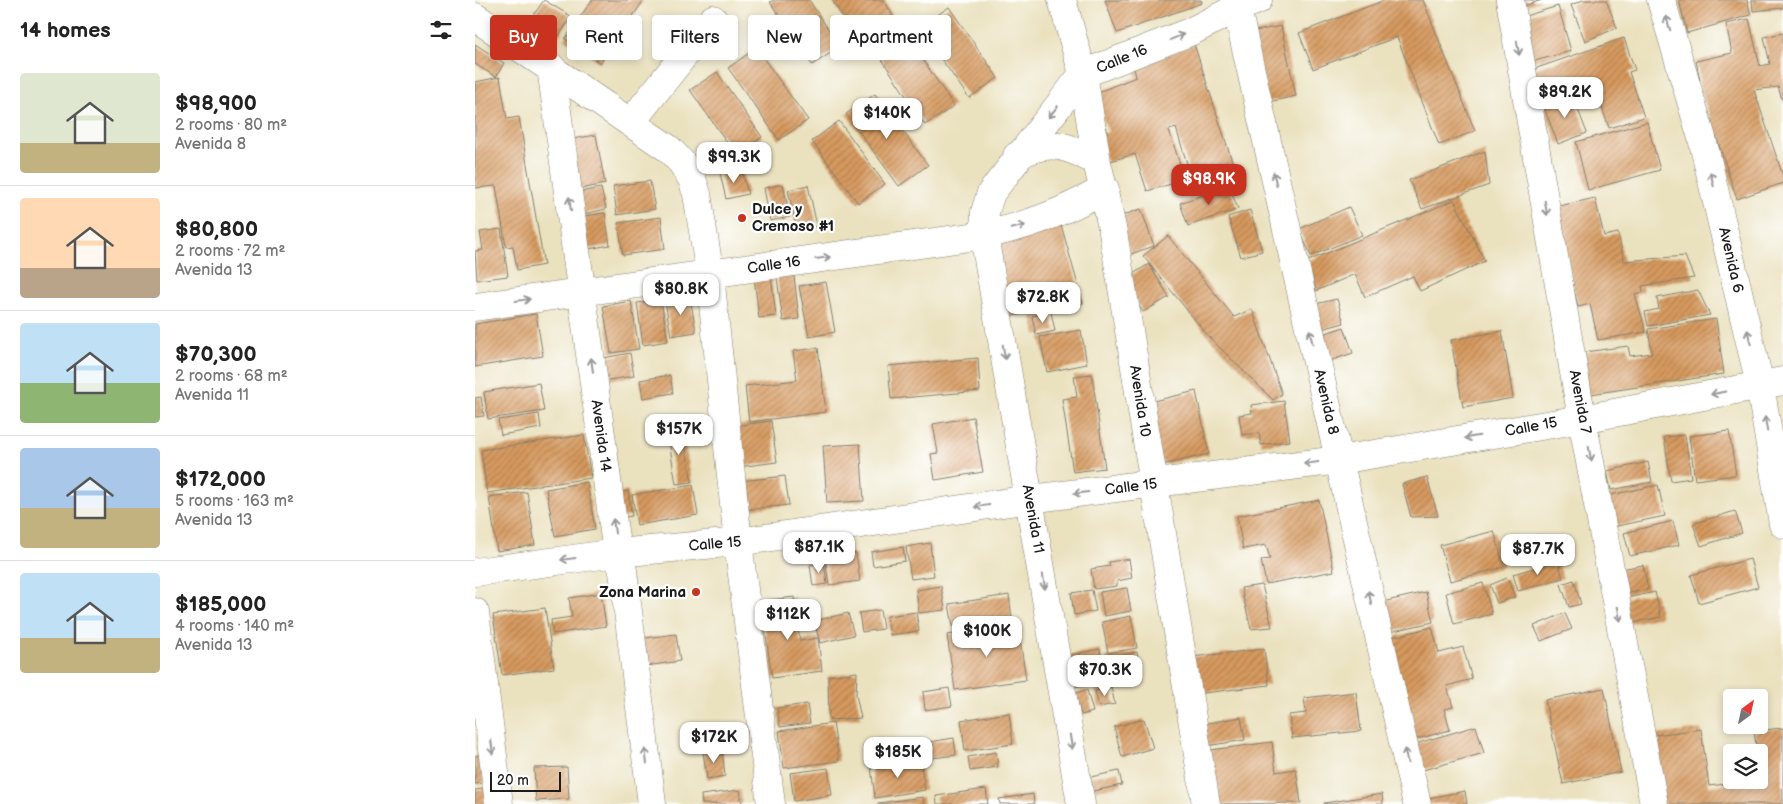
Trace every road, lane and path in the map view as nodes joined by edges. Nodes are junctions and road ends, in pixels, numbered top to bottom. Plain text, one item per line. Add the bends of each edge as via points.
1 (1062, 0) edge
2 (1510, 0) edge
3 (1661, 0) edge
4 (1243, 3) edge
5 (475, 18) edge
6 (680, 60) edge
7 (551, 68) junction
8 (1083, 74) junction
9 (631, 122) junction
10 (1017, 156) junction
11 (1097, 162) junction
12 (1105, 189) junction
13 (984, 235) junction
14 (710, 275) junction
15 (582, 292) junction
16 (475, 307) edge
17 (1771, 383) edge
18 (1582, 419) junction
19 (1339, 460) junction
20 (1153, 485) junction
21 (1030, 499) junction
22 (1783, 524) edge
23 (738, 542) junction
24 (617, 552) junction
25 (475, 572) edge
26 (475, 612) edge
27 (499, 804) edge
28 (652, 804) edge
29 (771, 804) edge
30 (1081, 804) edge
31 (1206, 804) edge
32 (1417, 804) edge
33 (1654, 804) edge

1 - 8 street, Avenida 10
2 -> 18 street, Avenida 7
17 -> 3 street, Avenida 6
8 -> 4 street, Calle 16 via 1192,31
19 -> 4 street, Avenida 8
5 - 7 street
6 - 9 street
7 - 9 street
15 -> 7 street, Avenida 14
8 -> 10 street, Calle 16
8 - 11 street, Avenida 10
9 - 14 street via 669,149 692,180
10 - 11 street via 1032,148 1054,144
10 - 13 street, Calle 16 via 991,193 985,212
11 - 12 street, Avenida 10
13 -> 12 street, Calle 16 via 1024,226 1068,209
12 - 20 street, Avenida 10
14 -> 13 street, Calle 16
13 -> 21 street, Avenida 11
14 - 15 street, Calle 16
14 - 23 street
16 -> 15 street, Calle 16
24 -> 15 street, Avenida 14
17 -> 18 street, Calle 15
22 -> 17 street, Avenida 6
18 -> 19 street, Calle 15
18 -> 33 street, Avenida 7
19 -> 20 street, Calle 15
32 -> 19 street, Avenida 8
20 -> 21 street, Calle 15
20 - 31 street, Avenida 10
21 -> 23 street, Calle 15
21 -> 30 street, Avenida 11
23 - 24 street, Calle 15
23 - 29 street
24 -> 25 street, Calle 15
28 -> 24 street, Avenida 14 via 623,571
26 -> 27 street

